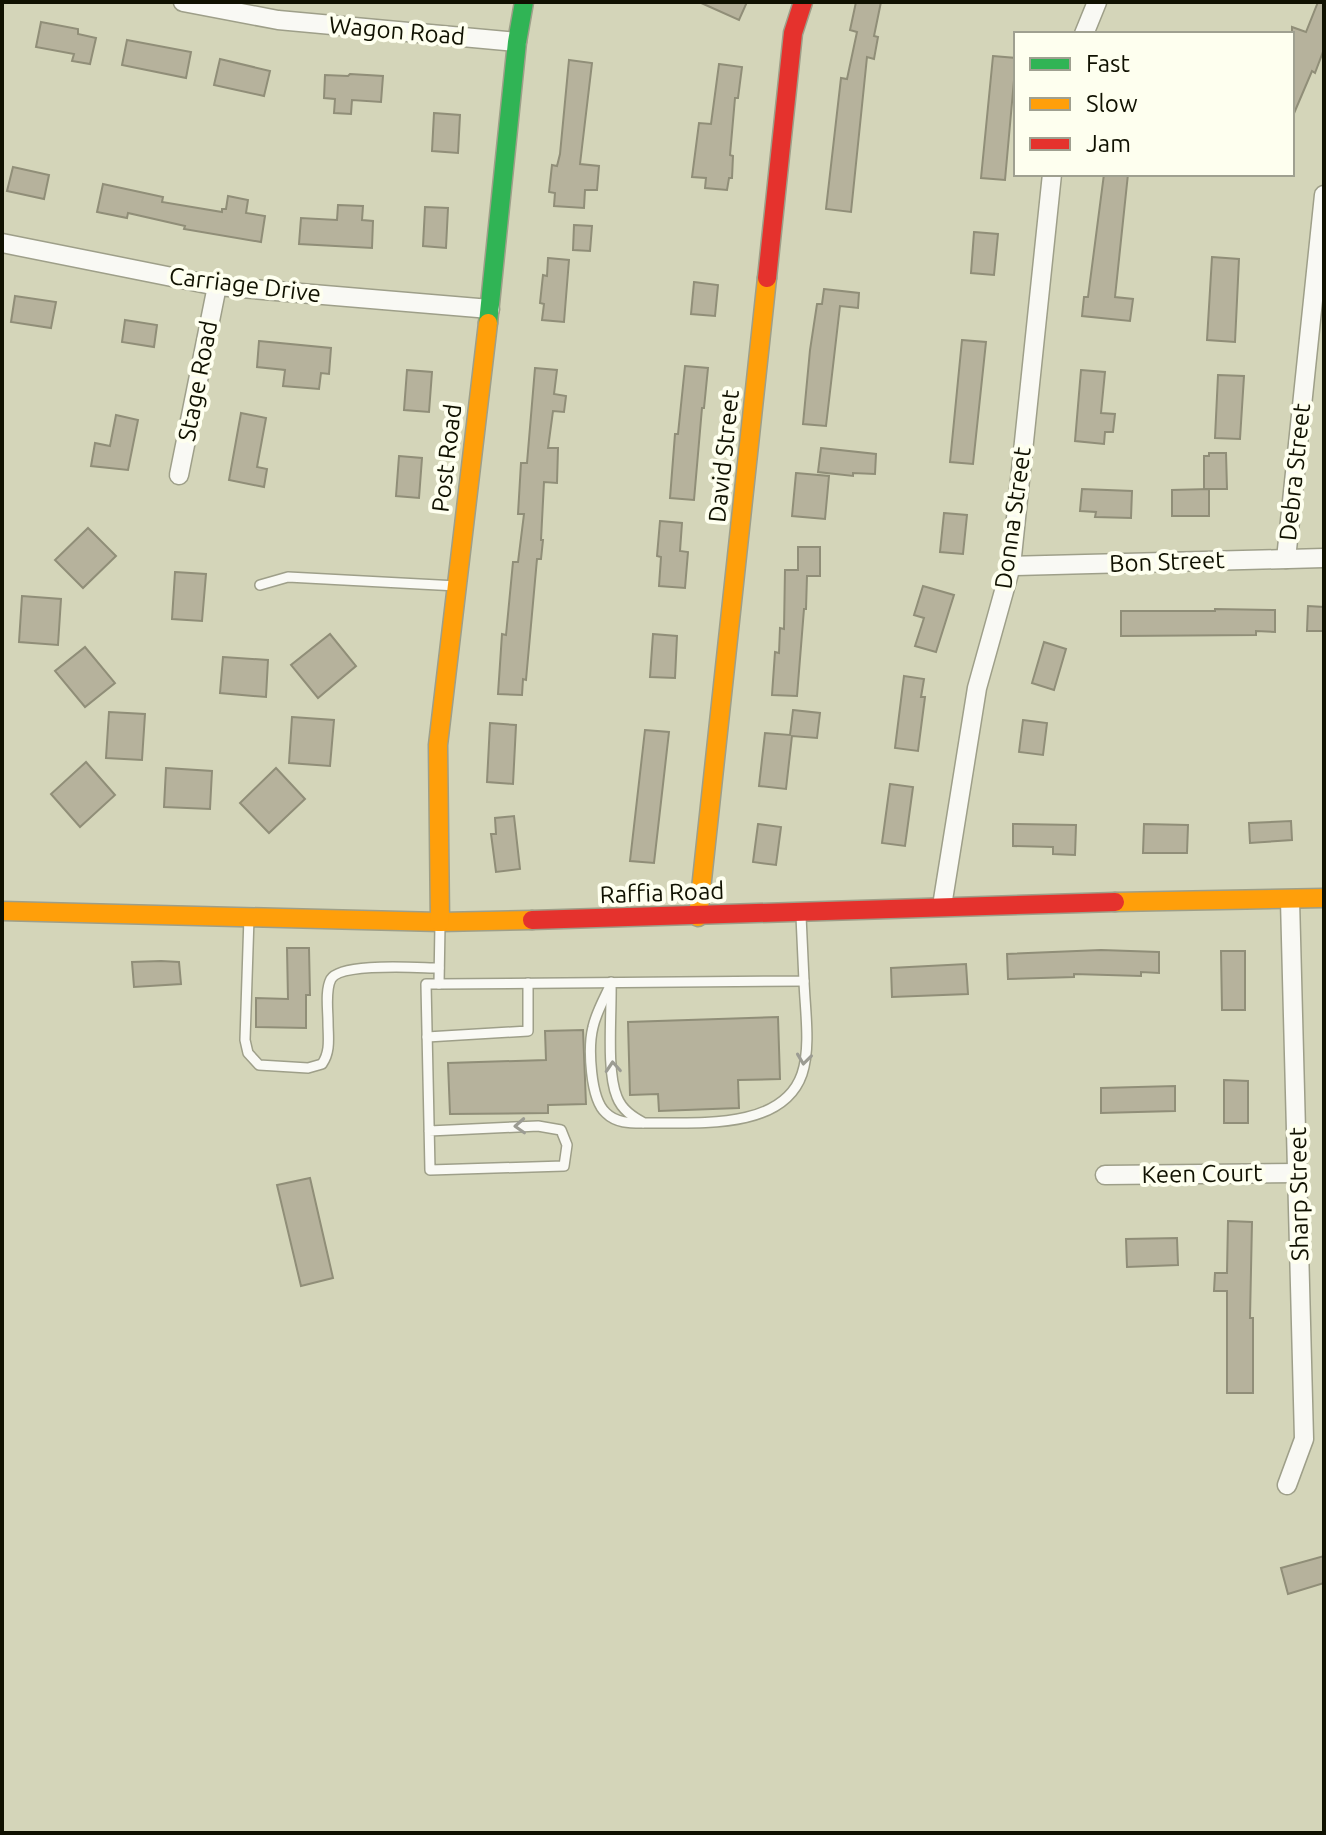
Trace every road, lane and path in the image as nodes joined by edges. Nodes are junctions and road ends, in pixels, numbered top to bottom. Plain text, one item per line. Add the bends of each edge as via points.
1 (183, 2) edge
2 (524, 2) edge
3 (803, 2) edge
4 (1097, 2) edge
5 (1085, 32) edge
6 (517, 42) junction
7 (1052, 176) edge
8 (1324, 195) edge
9 (2, 243) edge
10 (217, 286) junction
11 (490, 309) junction
12 (179, 475) dead end
13 (1324, 558) edge
14 (1286, 559) junction
15 (1011, 566) junction
16 (260, 585) dead end
17 (457, 586) junction
18 (1324, 898) edge
19 (1290, 900) junction
20 (942, 906) junction
21 (2, 911) edge
22 (801, 912) junction
23 (249, 917) junction
24 (698, 917) junction
25 (440, 922) junction
26 (439, 968) junction
27 (804, 981) junction
28 (611, 982) junction
29 (528, 983) junction
30 (439, 984) junction
31 (427, 1037) junction
32 (644, 1123) junction
33 (429, 1131) junction
34 (1299, 1173) junction
35 (1105, 1175) dead end
36 (1287, 1485) dead end

1 - 6 street, Wagon Road via 278,20
2 - 6 street, Post Road
3 - 24 street, David Street via 793,33
4 - 5 street
6 - 11 street, Post Road
7 - 15 street, Donna Street
8 - 14 street, Debra Street
9 - 10 street, Carriage Drive
10 - 11 street, Carriage Drive
10 - 12 street, Stage Road
11 - 17 street, Post Road
13 - 14 street, Bon Street
14 - 15 street, Bon Street
15 - 20 street, Donna Street via 977,688
16 - 17 lane via 288,577
17 - 25 street, Post Road via 438,745
18 - 19 street, Raffia Road
19 - 20 street, Raffia Road
19 - 34 street, Sharp Street
20 - 22 street, Raffia Road
21 - 23 street, Raffia Road
22 - 24 street, Raffia Road
22 - 27 lane
23 - 25 street, Raffia Road
23 - 26 lane via 245,1047 259,1065 322,1064 329,1050 328,995 335,974 350,969
24 - 25 street, Raffia Road
25 - 26 lane
26 - 30 lane
27 - 28 lane
27 -> 32 lane via 804,1060 802,1075 789,1094 766,1111 739,1121
28 - 29 lane
32 -> 28 lane via 617,1098
28 - 32 lane via 593,1026 596,1094 606,1113 625,1123
29 - 30 lane
29 - 31 lane via 528,1031
30 - 31 lane via 426,984
31 - 33 lane
33 -> 33 lane via 430,1170 564,1166 567,1145 561,1130 538,1126
34 - 35 street, Keen Court
34 - 36 street, Sharp Street via 1304,1439

